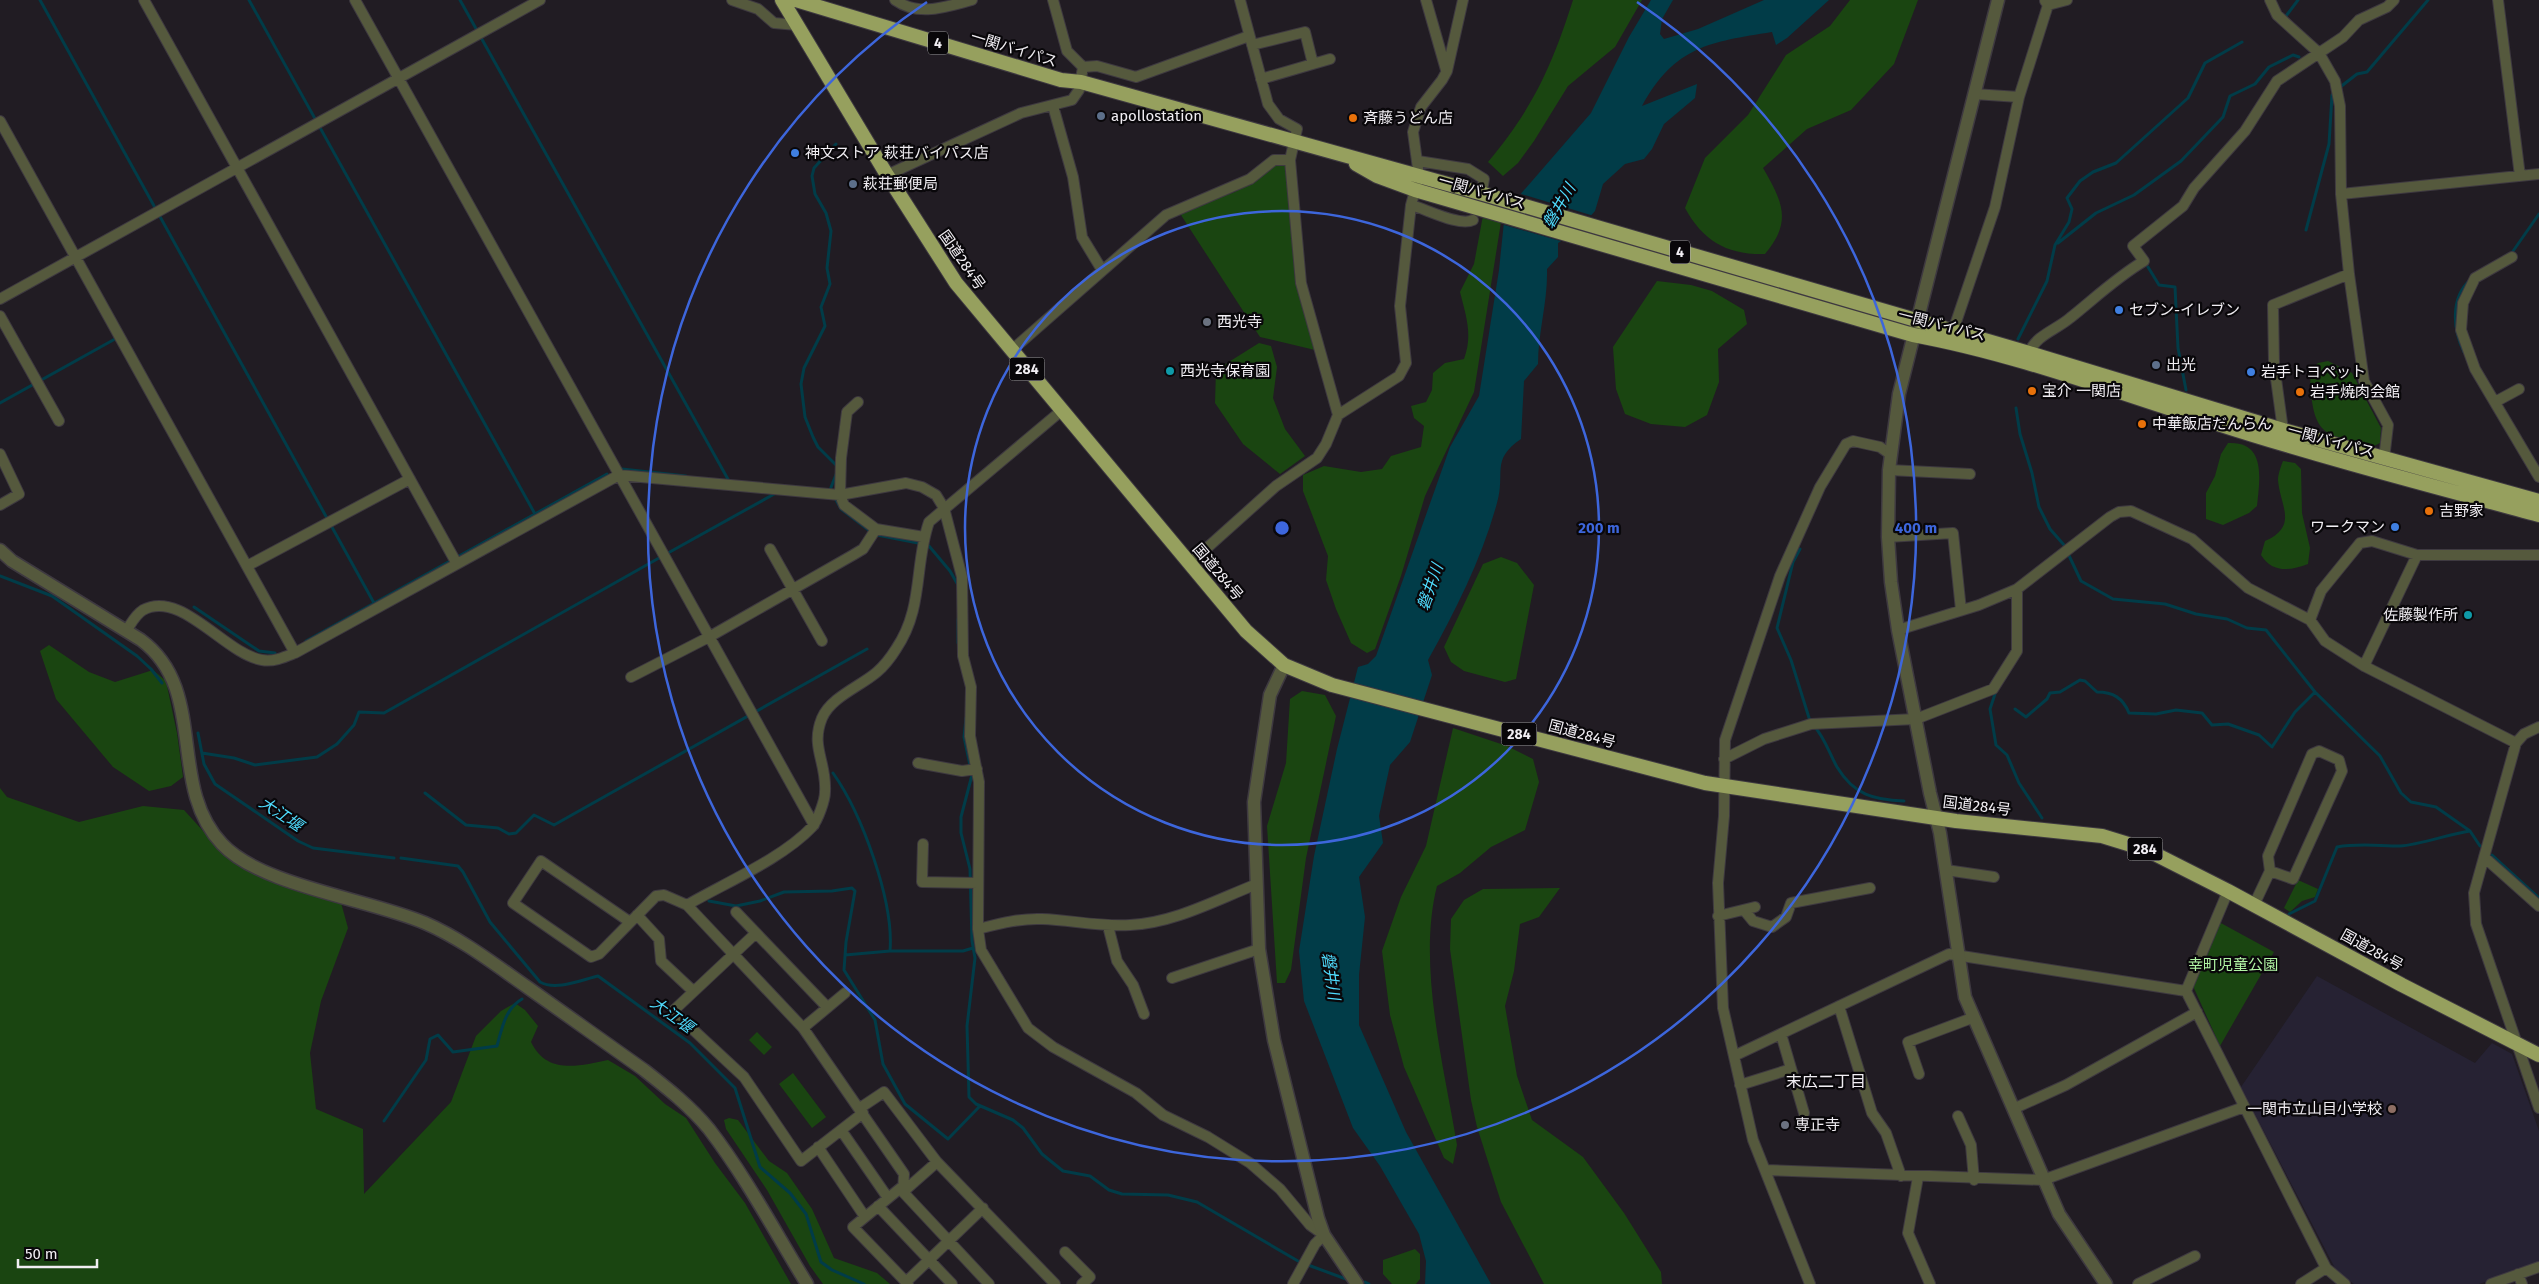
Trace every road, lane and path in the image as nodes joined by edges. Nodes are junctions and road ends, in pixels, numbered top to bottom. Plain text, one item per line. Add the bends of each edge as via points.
1 (144, 0) edge
2 (355, 0) edge
3 (540, 0) edge
4 (732, 0) edge
5 (782, 0) edge
6 (796, 0) edge
7 (820, 0) edge
8 (894, 0) edge
9 (972, 0) edge
10 (1053, 0) edge
11 (1240, 0) edge
12 (1426, 0) edge
13 (1462, 0) edge
14 (1998, 0) edge
15 (2066, 0) edge
16 (2270, 0) edge
17 (2394, 0) edge
18 (2498, 0) edge
19 (2046, 2) edge
20 (797, 25) junction
21 (1251, 41) junction
22 (2318, 53) junction
23 (1330, 59) dead end
24 (1313, 64) junction
25 (1083, 67) junction
26 (1446, 71) junction
27 (398, 78) junction
28 (1261, 79) junction
29 (1081, 82) junction
30 (1974, 94) junction
31 (2019, 97) junction
32 (1053, 106) junction
33 (0, 121) edge
34 (1294, 142) junction
35 (1290, 160) junction
36 (1418, 161) junction
37 (237, 167) junction
38 (2539, 174) edge
39 (887, 176) junction
40 (2520, 176) junction
41 (1417, 183) junction
42 (1485, 190) junction
43 (2341, 194) junction
44 (1411, 205) junction
45 (1473, 220) dead end
46 (75, 256) junction
47 (2512, 257) dead end
48 (1102, 270) junction
49 (2349, 274) junction
50 (0, 299) edge
51 (1870, 315) junction
52 (0, 316) edge
53 (1916, 321) junction
54 (1953, 331) junction
55 (1913, 335) junction
56 (1012, 350) junction
57 (2029, 353) junction
58 (2519, 389) dead end
59 (858, 402) dead end
60 (2495, 402) junction
61 (1061, 411) junction
62 (1338, 416) junction
63 (59, 421) dead end
64 (2283, 430) junction
65 (0, 454) edge
66 (1890, 454) junction
67 (2384, 459) junction
68 (1888, 470) junction
69 (1970, 474) dead end
70 (619, 475) junction
71 (2539, 477) edge
72 (410, 479) junction
73 (840, 495) junction
74 (2539, 501) edge
75 (0, 505) edge
76 (944, 508) junction
77 (2539, 516) edge
78 (876, 529) junction
79 (1888, 537) junction
80 (924, 538) junction
81 (770, 549) dead end
82 (0, 550) edge
83 (2417, 554) junction
84 (2539, 555) edge
85 (457, 564) junction
86 (1189, 564) junction
87 (247, 566) junction
88 (792, 589) junction
89 (2017, 589) junction
90 (1960, 610) junction
91 (2310, 620) junction
92 (1898, 630) junction
93 (126, 631) junction
94 (709, 636) junction
95 (822, 641) dead end
96 (296, 653) junction
97 (1284, 665) junction
98 (2364, 666) junction
99 (631, 677) dead end
100 (1916, 719) junction
101 (2539, 728) edge
102 (2516, 743) junction
103 (1724, 759) junction
104 (918, 763) dead end
105 (977, 769) junction
106 (1724, 786) junction
107 (1937, 817) junction
108 (814, 825) junction
109 (923, 844) dead end
110 (2484, 857) junction
111 (1946, 870) junction
112 (2270, 871) junction
113 (1994, 877) dead end
114 (978, 883) junction
115 (1257, 884) junction
116 (1870, 888) dead end
117 (2228, 890) junction
118 (2254, 904) junction
119 (687, 905) junction
120 (2539, 906) edge
121 (736, 912) dead end
122 (1718, 916) junction
123 (634, 918) junction
124 (1108, 926) junction
125 (978, 930) junction
126 (756, 933) junction
127 (1259, 949) junction
128 (733, 954) junction
129 (1958, 954) junction
130 (1172, 978) dead end
131 (693, 991) junction
132 (2186, 991) junction
133 (845, 993) dead end
134 (1839, 1006) junction
135 (827, 1008) junction
136 (2197, 1012) junction
137 (1144, 1014) dead end
138 (1972, 1018) junction
139 (803, 1028) junction
140 (1781, 1034) junction
141 (2517, 1045) junction
142 (2539, 1055) edge
143 (1734, 1056) junction
144 (1791, 1069) junction
145 (1919, 1074) dead end
146 (1740, 1085) junction
147 (2244, 1107) junction
148 (2012, 1108) junction
149 (2539, 1108) edge
150 (862, 1110) junction
151 (1804, 1113) dead end
152 (1958, 1116) dead end
153 (841, 1130) junction
154 (818, 1147) junction
155 (937, 1162) junction
156 (1766, 1170) junction
157 (1902, 1176) junction
158 (1918, 1177) junction
159 (1974, 1180) junction
160 (2043, 1180) junction
161 (903, 1189) junction
162 (888, 1198) junction
163 (878, 1206) junction
164 (983, 1208) junction
165 (865, 1217) junction
166 (1324, 1235) junction
167 (948, 1241) junction
168 (1065, 1252) dead end
169 (2195, 1256) dead end
170 (929, 1260) junction
171 (2539, 1267) edge
172 (2326, 1268) junction
173 (2518, 1274) junction
174 (907, 1283) edge
175 (807, 1284) edge
176 (952, 1284) edge
177 (989, 1284) edge
178 (1055, 1284) edge
179 (1082, 1284) edge
180 (1293, 1284) edge
181 (1357, 1284) edge
182 (1810, 1284) edge
183 (1930, 1284) edge
184 (2106, 1284) edge
185 (2138, 1284) edge
186 (2301, 1284) edge
187 (2345, 1284) edge
188 (2491, 1284) edge
189 (2522, 1284) edge

1 - 37 street
2 - 27 street
3 - 27 street
4 - 20 street via 758,9 774,23
5 - 20 highway, 国道284号 / 284
6 - 29 highway, 一関バイパス / 4 via 1061,80
7 - 29 highway, 一関バイパス / 4 via 1063,72
8 - 9 street via 915,9 933,11
10 - 25 street via 1067,51
11 - 21 street
12 - 26 street
13 - 26 street
14 - 30 street
15 - 19 street
16 - 22 street via 2277,15
17 - 22 street via 2387,7 2359,20 2343,37
18 - 40 street
19 - 31 street
20 - 39 highway, 国道284号 / 284
21 - 24 street via 1305,32
21 - 25 street via 1136,77 1097,66
21 - 28 street
22 - 43 street via 2335,81 2340,106
22 - 57 street via 2277,81 2245,131 2194,188 2183,206 2133,246 2144,261 2103,288 2069,320 2043,336
23 - 24 street
24 - 28 street
25 - 29 street
26 - 36 street via 1416,118 1413,132
27 - 37 street
27 - 70 street
28 - 34 street via 1272,112 1297,129
29 - 32 street via 1072,100
29 - 34 highway, 一関バイパス / 4
30 - 31 street
30 - 53 street
31 - 54 street via 1996,206
32 - 39 street via 1021,113
32 - 48 street via 1073,177 1082,238
33 - 46 street
34 - 35 street
34 - 41 highway, 一関バイパス / 4 via 1343,155
35 - 48 street via 1274,160 1250,179 1166,215
35 - 62 street via 1301,283
36 - 41 street
36 - 42 street via 1468,169 1484,179
37 - 46 street
37 - 72 street
38 - 40 street
39 - 56 highway, 国道284号 / 284 via 956,283
40 - 43 street
41 - 42 highway, 一関バイパス / 4
41 - 44 street
41 - 51 highway, 一関バイパス / 4 via 1483,209
42 - 51 highway, 一関バイパス / 4
43 - 49 street
44 - 45 street via 1455,220 1468,223
44 - 62 street via 1400,306 1406,363 1399,376
46 - 50 street
46 - 87 street
47 - 60 street via 2475,278 2463,303 2461,330 2475,369
48 - 56 street
49 - 64 street via 2273,304 2274,364
49 - 67 street via 2364,382 2388,425
51 - 53 highway, 一関バイパス / 4
51 - 55 highway, 一関バイパス / 4
52 - 63 street
53 - 54 highway, 一関バイパス / 4
53 - 55 street
54 - 57 highway, 一関バイパス / 4
55 - 66 street via 1899,394
55 - 77 highway, 一関バイパス / 4 via 1952,342 2277,443
56 - 61 highway, 国道284号 / 284
57 - 64 highway, 一関バイパス / 4
58 - 60 street
59 - 73 street via 847,412
60 - 71 street
61 - 76 street
61 - 86 highway, 国道284号 / 284
62 - 86 street via 1317,458 1276,486
64 - 67 highway, 一関バイパス / 4
65 - 75 street via 19,494
66 - 68 street
66 - 103 street via 1853,441 1846,444 1820,487 1780,576 1742,682 1725,740
67 - 74 highway, 一関バイパス / 4
68 - 69 street
68 - 79 street
70 - 73 street
70 - 85 street
70 - 94 street
72 - 85 street
72 - 87 street
73 - 76 street via 906,483 936,495
73 - 78 street via 844,506
76 - 80 street via 929,522
76 - 105 street via 962,577 963,656 971,687 970,736
78 - 80 street
78 - 88 street via 863,549
79 - 90 street via 1953,533
79 - 92 street
80 - 108 street via 916,605 908,631 878,671 837,701 823,716 816,738 825,793
81 - 88 street
82 - 93 street
83 - 84 street
83 - 91 street via 2372,541 2360,543 2321,591
83 - 98 street
85 - 96 street
86 - 97 highway, 国道284号 / 284 via 1246,631
87 - 96 street
88 - 94 street
88 - 95 street
89 - 90 street
89 - 91 street via 2110,517 2131,511 2192,538 2248,588
89 - 100 street via 2017,651 1994,690
90 - 92 street
91 - 98 street via 2325,641
92 - 100 street
93 - 96 street via 138,614 161,605 191,618 260,660 280,659
93 - 175 street via 154,650 172,675 181,707 194,794 206,824 222,845 245,862 275,876 424,923 460,941 644,1070 673,1092 708,1128
94 - 99 street
94 - 108 street
97 - 106 highway, 国道284号 / 284 via 1332,685
97 - 115 street via 1270,695 1254,802
98 - 102 street
100 - 103 street via 1811,724 1764,739
100 - 107 street
101 - 102 street via 2524,734
102 - 110 street
103 - 106 street
104 - 105 street via 962,771
105 - 114 street
106 - 107 highway, 国道284号 / 284
106 - 122 street
107 - 111 street
107 - 117 highway, 国道284号 / 284 via 2102,836 2150,851
108 - 119 street via 789,847
109 - 114 street via 922,882
110 - 120 street
110 - 141 street via 2474,893 2476,924
111 - 113 street
111 - 129 street
112 - 112 street via 2268,856 2312,754 2319,751 2339,760 2342,771 2293,879
112 - 118 street
114 - 125 street
115 - 124 street via 1163,920
115 - 127 street
116 - 122 street via 1791,903 1786,918 1772,927 1753,921 1749,909
117 - 118 highway, 国道284号 / 284
117 - 132 street
118 - 141 highway, 国道284号 / 284
119 - 123 street via 664,895 656,896
119 - 128 street
121 - 126 street
122 - 143 street via 1723,1008
123 - 123 street via 541,861 513,903 591,957 599,954
123 - 131 street via 659,939 661,961
124 - 125 street via 1040,919 1004,922
124 - 137 street via 1117,961 1133,984
125 - 166 street via 981,950 1028,1028 1053,1047 1136,1093 1163,1115 1250,1163 1280,1189 1310,1225
126 - 128 street
126 - 135 street
127 - 130 street
127 - 166 street via 1274,1040
128 - 131 street
128 - 139 street
129 - 132 street
129 - 134 street via 1949,954
129 - 138 street
131 - 154 street via 672,1011 744,1077 800,1161
132 - 136 street
133 - 135 street
134 - 140 street
134 - 157 street via 1872,1113 1886,1133
135 - 139 street
136 - 147 street
136 - 148 street via 2066,1085
138 - 145 street via 1908,1042
138 - 148 street
139 - 150 street
140 - 143 street
140 - 144 street
141 - 142 highway, 国道284号 / 284
141 - 149 street
143 - 146 street
144 - 146 street
144 - 151 street
146 - 156 street via 1753,1140
147 - 160 street
147 - 172 street
148 - 160 street
150 - 153 street
150 - 155 street via 884,1092
150 - 161 street via 904,1174
152 - 159 street via 1971,1146
153 - 154 street
153 - 162 street
154 - 165 street
155 - 161 street
155 - 164 street
156 - 157 street
156 - 182 street
157 - 158 street
158 - 159 street
158 - 183 street via 1908,1233
159 - 160 street
160 - 184 street via 2059,1214
161 - 162 street
161 - 167 street
162 - 163 street
163 - 165 street
163 - 170 street
164 - 167 street
164 - 178 street
165 - 174 street via 852,1227
166 - 180 street via 1315,1244
166 - 181 street
167 - 170 street
167 - 177 street
168 - 179 street via 1090,1277
169 - 185 street
170 - 174 street
170 - 176 street
171 - 173 street
172 - 186 street
172 - 187 street
173 - 188 street
173 - 189 street

